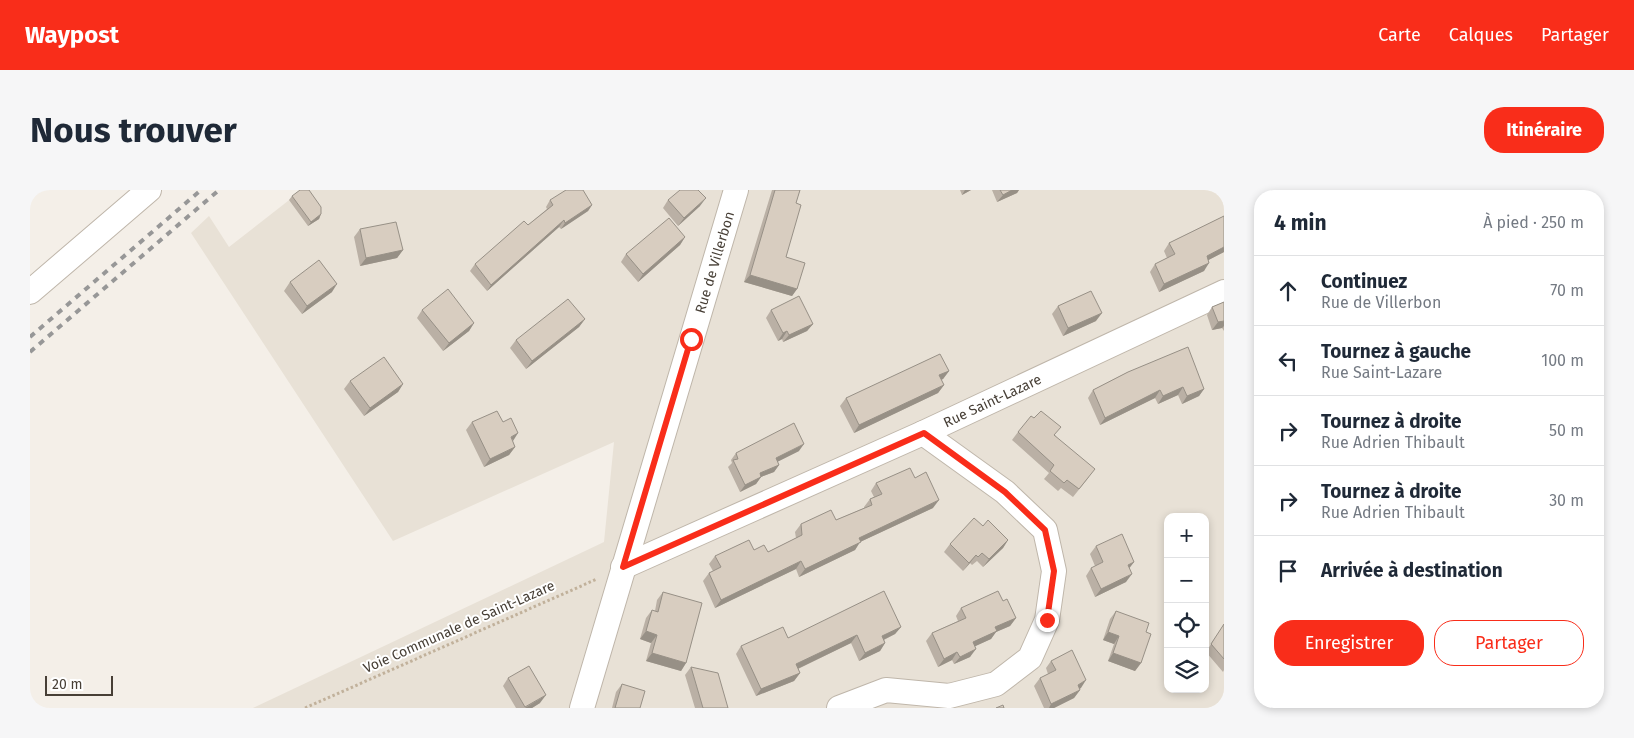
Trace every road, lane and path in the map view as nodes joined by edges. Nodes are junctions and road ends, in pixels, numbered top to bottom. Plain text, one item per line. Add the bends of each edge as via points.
1 (149, 190) edge
2 (736, 190) edge
3 (30, 292) edge
4 (1224, 292) edge
5 (924, 433) junction
6 (623, 567) junction
7 (305, 708) edge
8 (582, 708) edge
9 (840, 708) edge

1 - 3 street
2 - 6 street, Rue de Villerbon
4 - 5 street, Rue Saint-Lazare
5 - 6 street, Rue Saint-Lazare
5 - 9 street via 1005,492 1045,530 1054,571 1047,620 1030,658 996,684 949,696 886,690
6 - 7 path, Voie Communale de Saint-Lazare
6 - 8 street, Rue de Villerbon

